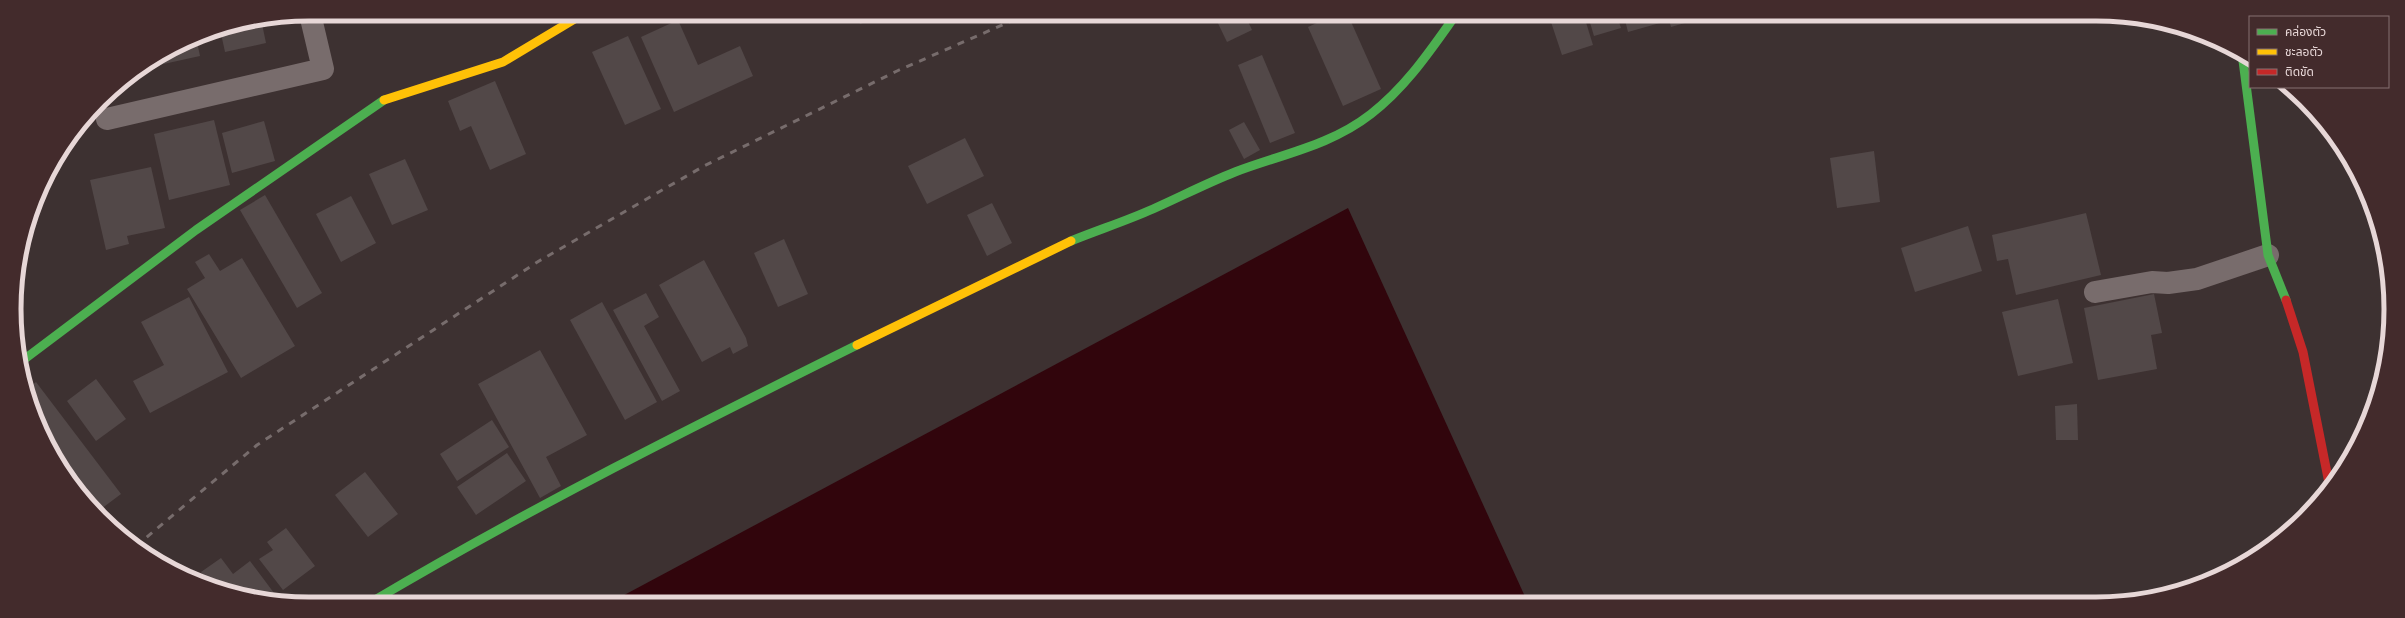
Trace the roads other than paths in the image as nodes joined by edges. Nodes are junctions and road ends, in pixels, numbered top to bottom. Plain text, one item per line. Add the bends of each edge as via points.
1 (312, 21) edge
2 (571, 21) edge
3 (1451, 21) edge
4 (2243, 62) edge
5 (108, 119) dead end
6 (2268, 255) junction
7 (2095, 292) dead end
8 (26, 358) edge
9 (2328, 478) edge
10 (381, 597) edge

1 - 5 street via 323,69
2 - 8 street via 503,62 387,98 196,230
3 - 10 street via 1409,79 1394,95 1370,115 1339,135 1304,150 1236,172 1151,210 1054,247 666,440 439,562
4 - 6 street
6 - 7 street via 2197,279 2168,283 2152,282
6 - 9 street via 2293,318 2303,352

